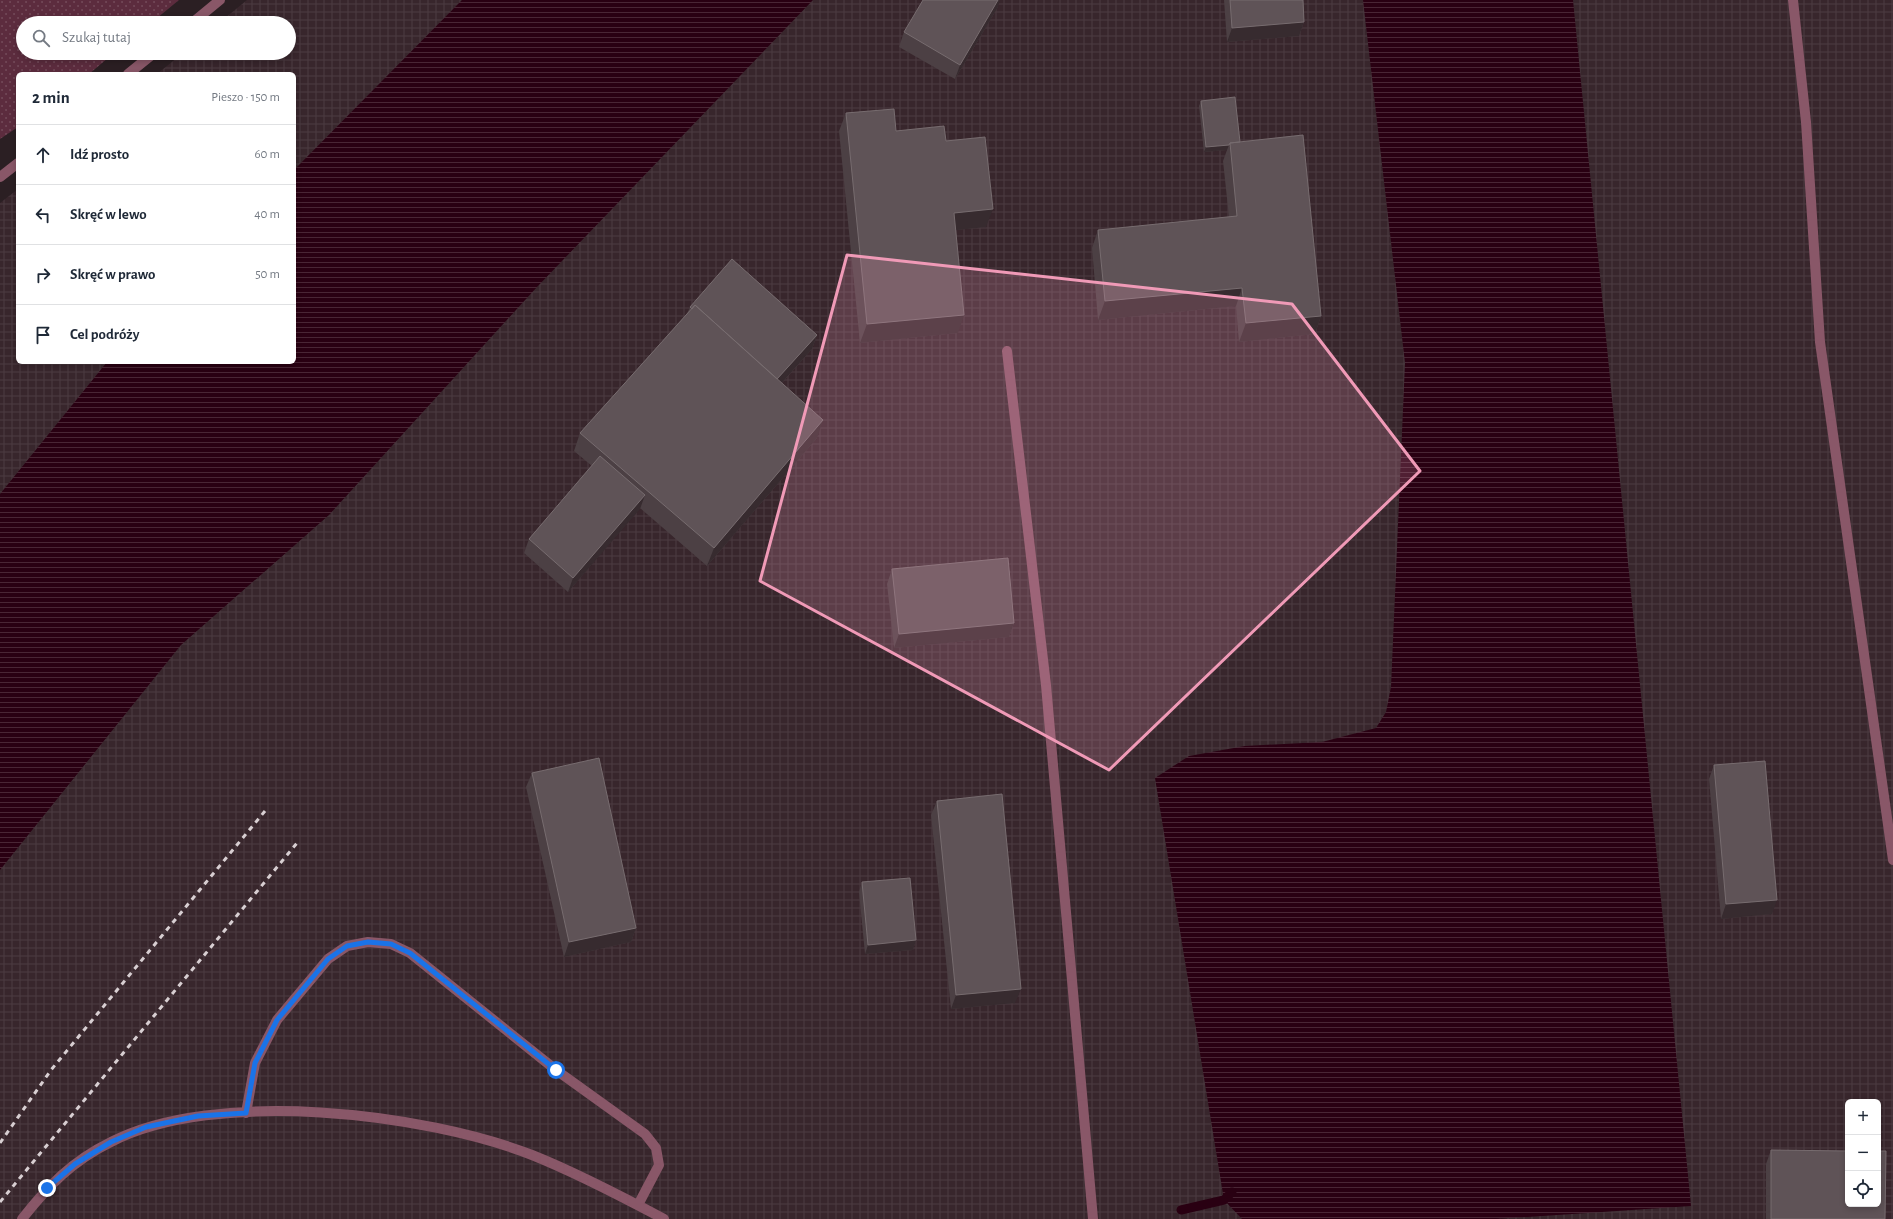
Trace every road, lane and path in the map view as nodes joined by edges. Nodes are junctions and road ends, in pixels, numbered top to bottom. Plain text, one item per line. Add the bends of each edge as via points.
1 (220, 0) edge
2 (1793, 0) edge
3 (201, 16) edge
4 (145, 60) edge
5 (130, 72) edge
6 (16, 165) edge
7 (0, 177) edge
8 (1007, 351) dead end
9 (1893, 860) edge
10 (246, 1113) junction
11 (638, 1205) junction
12 (22, 1219) edge
13 (664, 1219) edge
14 (1093, 1219) edge

1 - 3 street
2 - 9 street via 1806,122 1820,342
4 - 5 street
6 - 7 street
8 - 14 street via 1047,700
10 - 11 street via 316,1112 430,1126 531,1155
10 - 11 street via 255,1063 277,1020 328,959 347,946 368,942 391,944 410,953 556,1070 644,1134 656,1148 659,1165
10 - 12 street via 198,1116 146,1127 111,1142 75,1164 47,1188
11 - 13 street

